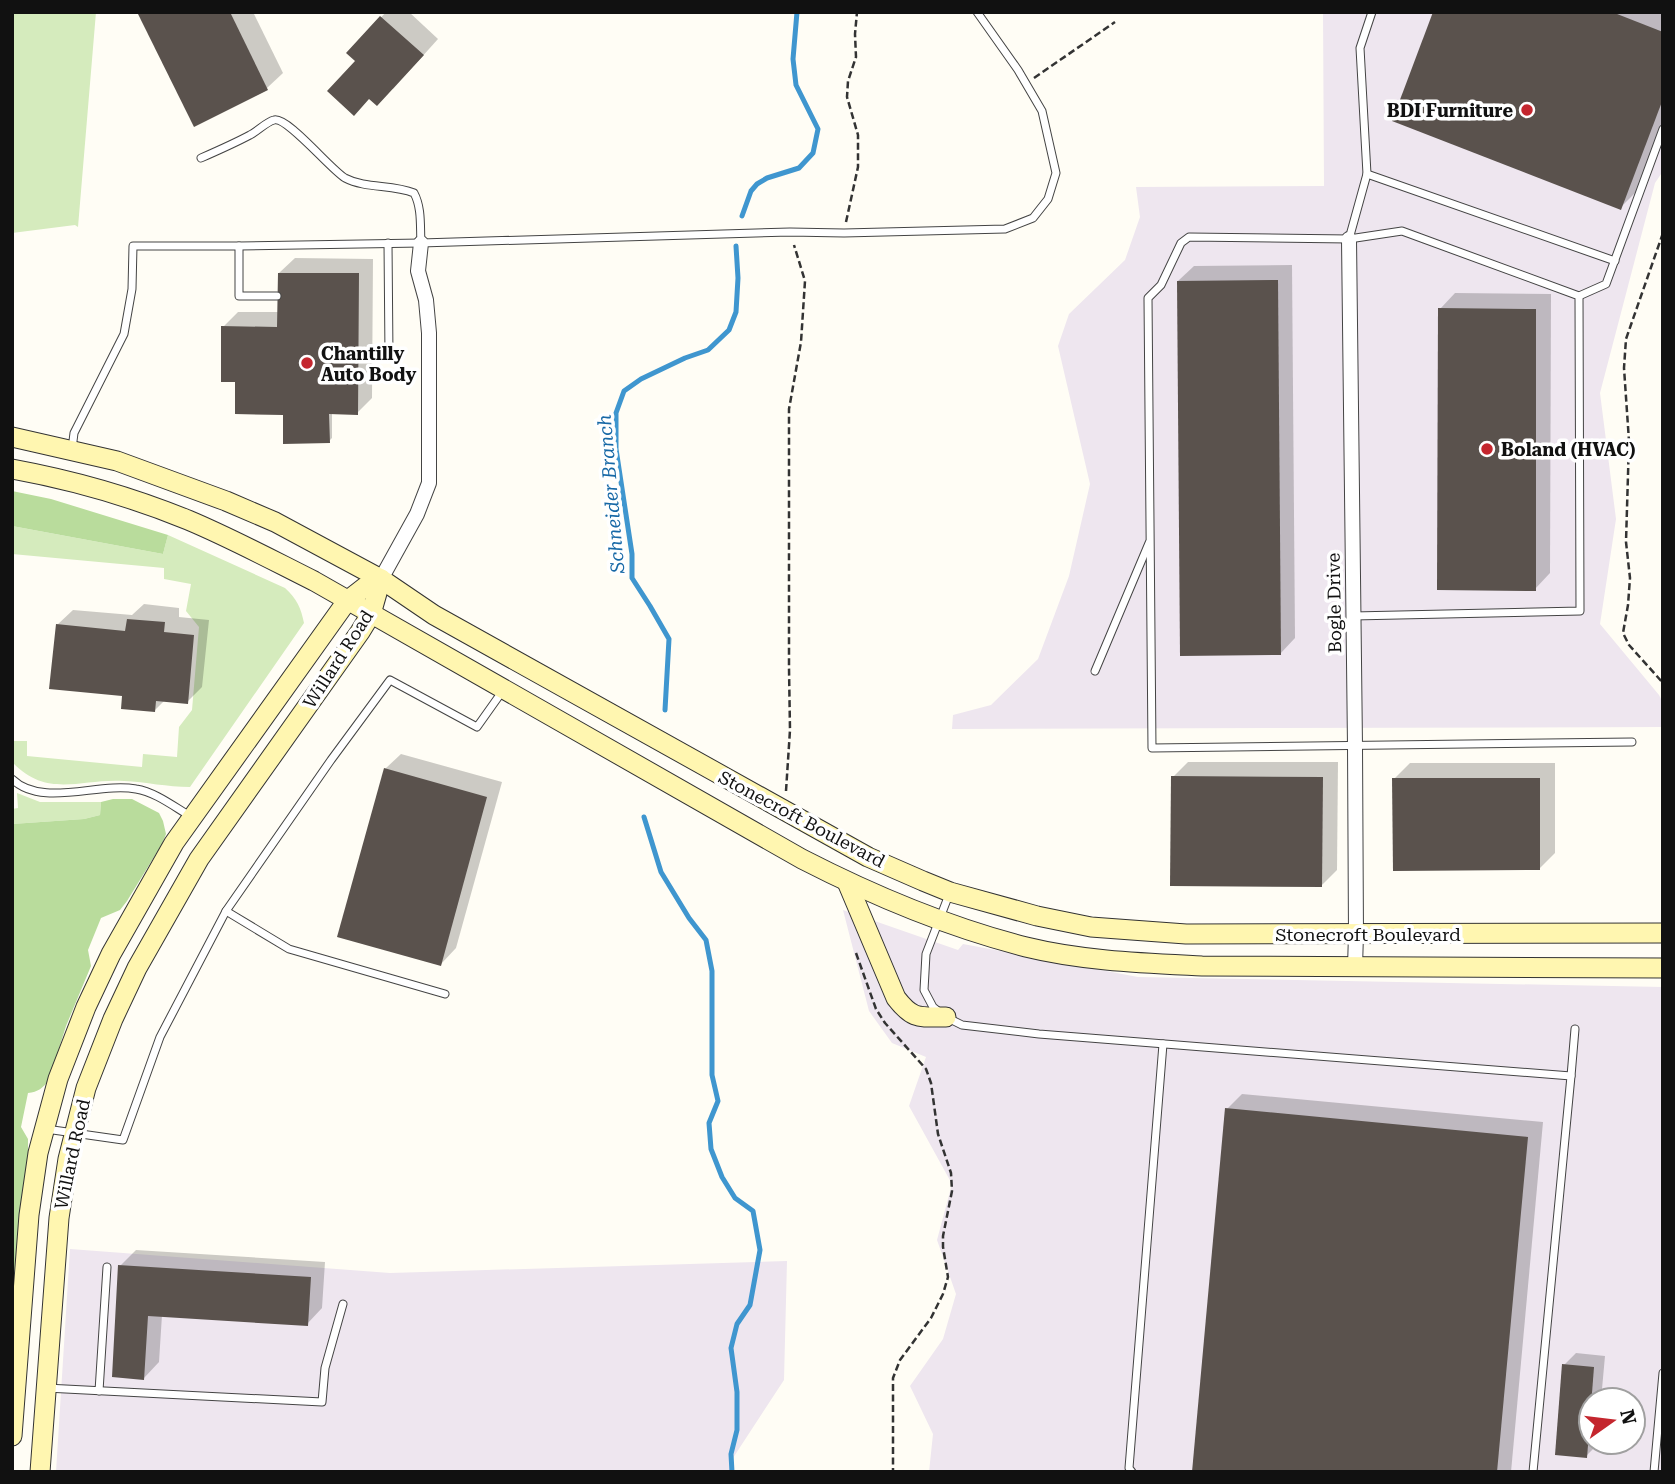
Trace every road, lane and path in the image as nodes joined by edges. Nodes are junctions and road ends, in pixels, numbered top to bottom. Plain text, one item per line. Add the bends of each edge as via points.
1 (857, 12) edge
2 (977, 12) edge
3 (1372, 12) edge
4 (1115, 22) dead end
5 (1041, 75) dead end
6 (1663, 129) edge
7 (201, 158) dead end
8 (1367, 174) junction
9 (790, 232) junction
10 (844, 233) junction
11 (1663, 233) edge
12 (1349, 239) junction
13 (388, 243) junction
14 (421, 243) junction
15 (239, 246) junction
16 (1615, 261) junction
17 (277, 296) dead end
18 (1579, 296) junction
19 (389, 355) dead end
20 (12, 437) edge
21 (72, 450) junction
22 (12, 469) edge
23 (1150, 539) junction
24 (381, 579) junction
25 (347, 601) junction
26 (370, 614) junction
27 (1353, 616) junction
28 (1095, 671) dead end
29 (1663, 683) edge
30 (504, 689) junction
31 (1632, 742) dead end
32 (1355, 746) junction
33 (12, 779) edge
34 (786, 796) dead end
35 (192, 817) junction
36 (847, 882) junction
37 (950, 892) junction
38 (226, 911) junction
39 (940, 921) junction
40 (1663, 933) edge
41 (1356, 934) junction
42 (852, 944) dead end
43 (1355, 967) junction
44 (1663, 968) edge
45 (445, 994) dead end
46 (946, 1017) junction
47 (1575, 1029) dead end
48 (1163, 1044) junction
49 (1571, 1076) junction
50 (45, 1129) junction
51 (74, 1133) junction
52 (107, 1267) dead end
53 (344, 1304) dead end
54 (1663, 1373) edge
55 (46, 1388) junction
56 (99, 1391) junction
57 (12, 1436) edge
58 (40, 1472) edge
59 (893, 1472) edge
60 (1132, 1472) edge
61 (1533, 1472) edge
62 (1654, 1472) edge

1 - 10 path via 856,57 847,97 858,135 858,167
2 - 10 lane via 1042,111 1056,173 1048,199 1033,218 1005,229
3 - 8 lane via 1360,48
4 - 5 path
6 - 16 lane
7 - 14 lane via 279,120 346,178 414,193 420,210
8 - 12 lane
8 - 16 lane
9 - 10 lane
9 - 14 lane
9 - 34 path via 805,281 801,342 789,409
11 - 29 path via 1626,339 1623,368 1629,441 1626,542 1630,578 1623,632
12 - 18 lane via 1402,231
12 - 23 lane via 1189,237 1181,243 1161,285 1148,298
12 - 27 street, Bogle Drive
13 - 14 lane
13 - 15 lane
13 - 19 lane
14 - 24 street via 418,271 429,333 429,483
15 - 17 lane via 239,296
15 - 21 lane via 133,246 124,334 74,433
16 - 18 lane via 1606,284
18 - 27 lane via 1580,611
20 - 21 main road, Stonecroft Boulevard
21 - 24 main road, Stonecroft Boulevard via 226,500
22 - 25 main road, Stonecroft Boulevard via 145,503 232,539
23 - 28 lane
23 - 32 lane via 1152,748
24 - 25 main road, Willard Road
24 - 26 main road, Willard Road
24 - 37 main road, Stonecroft Boulevard via 434,615 868,857
25 - 26 main road, Stonecroft Boulevard
25 - 35 main road, Willard Road
26 - 30 main road, Stonecroft Boulevard
26 - 51 main road, Willard Road via 199,859 113,1019
27 - 32 street, Bogle Drive
30 - 36 main road, Stonecroft Boulevard
30 - 38 lane via 477,727 390,680
31 - 32 lane
32 - 41 street, Bogle Drive
33 - 35 lane via 29,791 136,789
35 - 50 main road, Willard Road via 111,954 86,1007 58,1079
36 - 39 main road, Stonecroft Boulevard
36 - 46 main road via 896,998 906,1011 920,1017
37 - 39 lane
37 - 41 main road, Stonecroft Boulevard via 1091,927 1186,934
38 - 45 lane via 289,949
38 - 51 lane via 160,1037 123,1140
39 - 43 main road, Stonecroft Boulevard via 1027,947 1098,959 1202,966
39 - 46 lane via 926,954 924,990 933,1007
40 - 41 main road, Stonecroft Boulevard
41 - 43 street, Bogle Drive
42 - 59 path via 884,1023 926,1069 938,1134 951,1173 943,1247 948,1277 931,1318 900,1360 893,1378
43 - 44 main road, Stonecroft Boulevard
46 - 48 lane via 962,1025
47 - 49 lane
48 - 49 lane
48 - 60 lane
49 - 61 lane
50 - 51 lane
50 - 57 main road, Willard Road via 29,1215
51 - 55 main road, Willard Road via 59,1218
52 - 56 lane
53 - 56 lane via 325,1368 322,1402
54 - 62 lane
55 - 56 lane
55 - 58 main road, Willard Road

